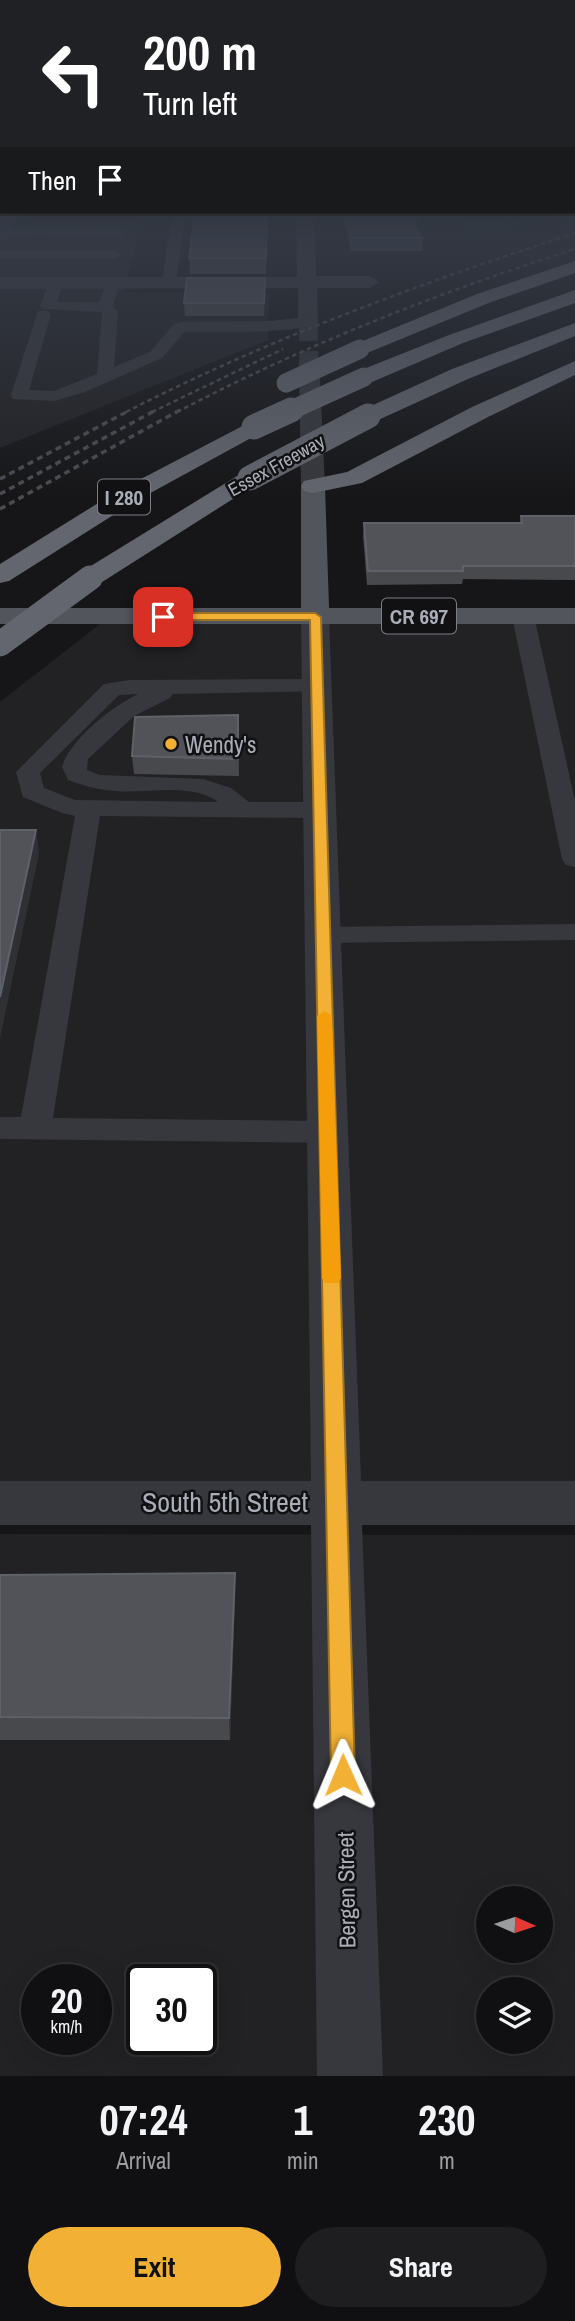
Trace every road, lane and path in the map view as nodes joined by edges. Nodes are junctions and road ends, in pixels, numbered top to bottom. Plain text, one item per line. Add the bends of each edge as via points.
1 (308, 305) edge
2 (467, 305) edge
3 (550, 305) edge
4 (110, 311) dead end
5 (43, 313) dead end
6 (308, 322) joint
7 (575, 329) edge
8 (309, 360) tunnel mouth
9 (575, 367) edge
10 (105, 377) junction
11 (263, 394) dead end
12 (313, 486) junction
13 (0, 575) edge
14 (0, 616) edge
15 (523, 616) junction
16 (575, 616) edge
17 (315, 617) junction
18 (0, 644) edge
19 (183, 686) junction
20 (316, 686) junction
21 (89, 808) junction
22 (243, 810) junction
23 (320, 810) junction
24 (575, 859) edge
25 (575, 932) edge
26 (322, 934) junction
27 (0, 1128) edge
28 (35, 1129) junction
29 (328, 1132) junction
30 (336, 1502) junction
31 (0, 1503) edge
32 (575, 1503) edge
33 (350, 2076) edge

1 - 6 street
2 - 11 highway, bridge
3 - 13 highway, Essex Freeway / I 280, bridge via 456,339 254,427 125,497
4 - 10 lane
5 - 10 lane via 19,395 55,396
6 - 10 lane via 180,327 156,355
7 - 18 highway, Essex Freeway / I 280, bridge via 368,416 250,478 90,578
8 - 12 street, Bergen Street
9 - 12 highway via 362,474
12 - 17 main road, Bergen Street
14 - 17 main road, CR 697
15 - 16 main road, CR 697
15 - 17 main road, CR 697
15 - 24 lane
17 - 20 street, Bergen Street
19 - 20 lane
19 - 21 lane via 112,689 28,772 32,792 71,808
19 - 22 lane via 125,709 77,757 77,775 105,785 188,785 226,793
20 - 23 street, Bergen Street
21 - 22 lane
21 - 28 lane
22 - 23 lane
23 - 26 street, Bergen Street
25 - 26 lane
26 - 29 street, Bergen Street
27 - 28 lane
28 - 29 lane
29 - 30 street, Bergen Street
30 - 31 street, South 5th Street
30 - 32 street, South 5th Street
30 - 33 street, Bergen Street

